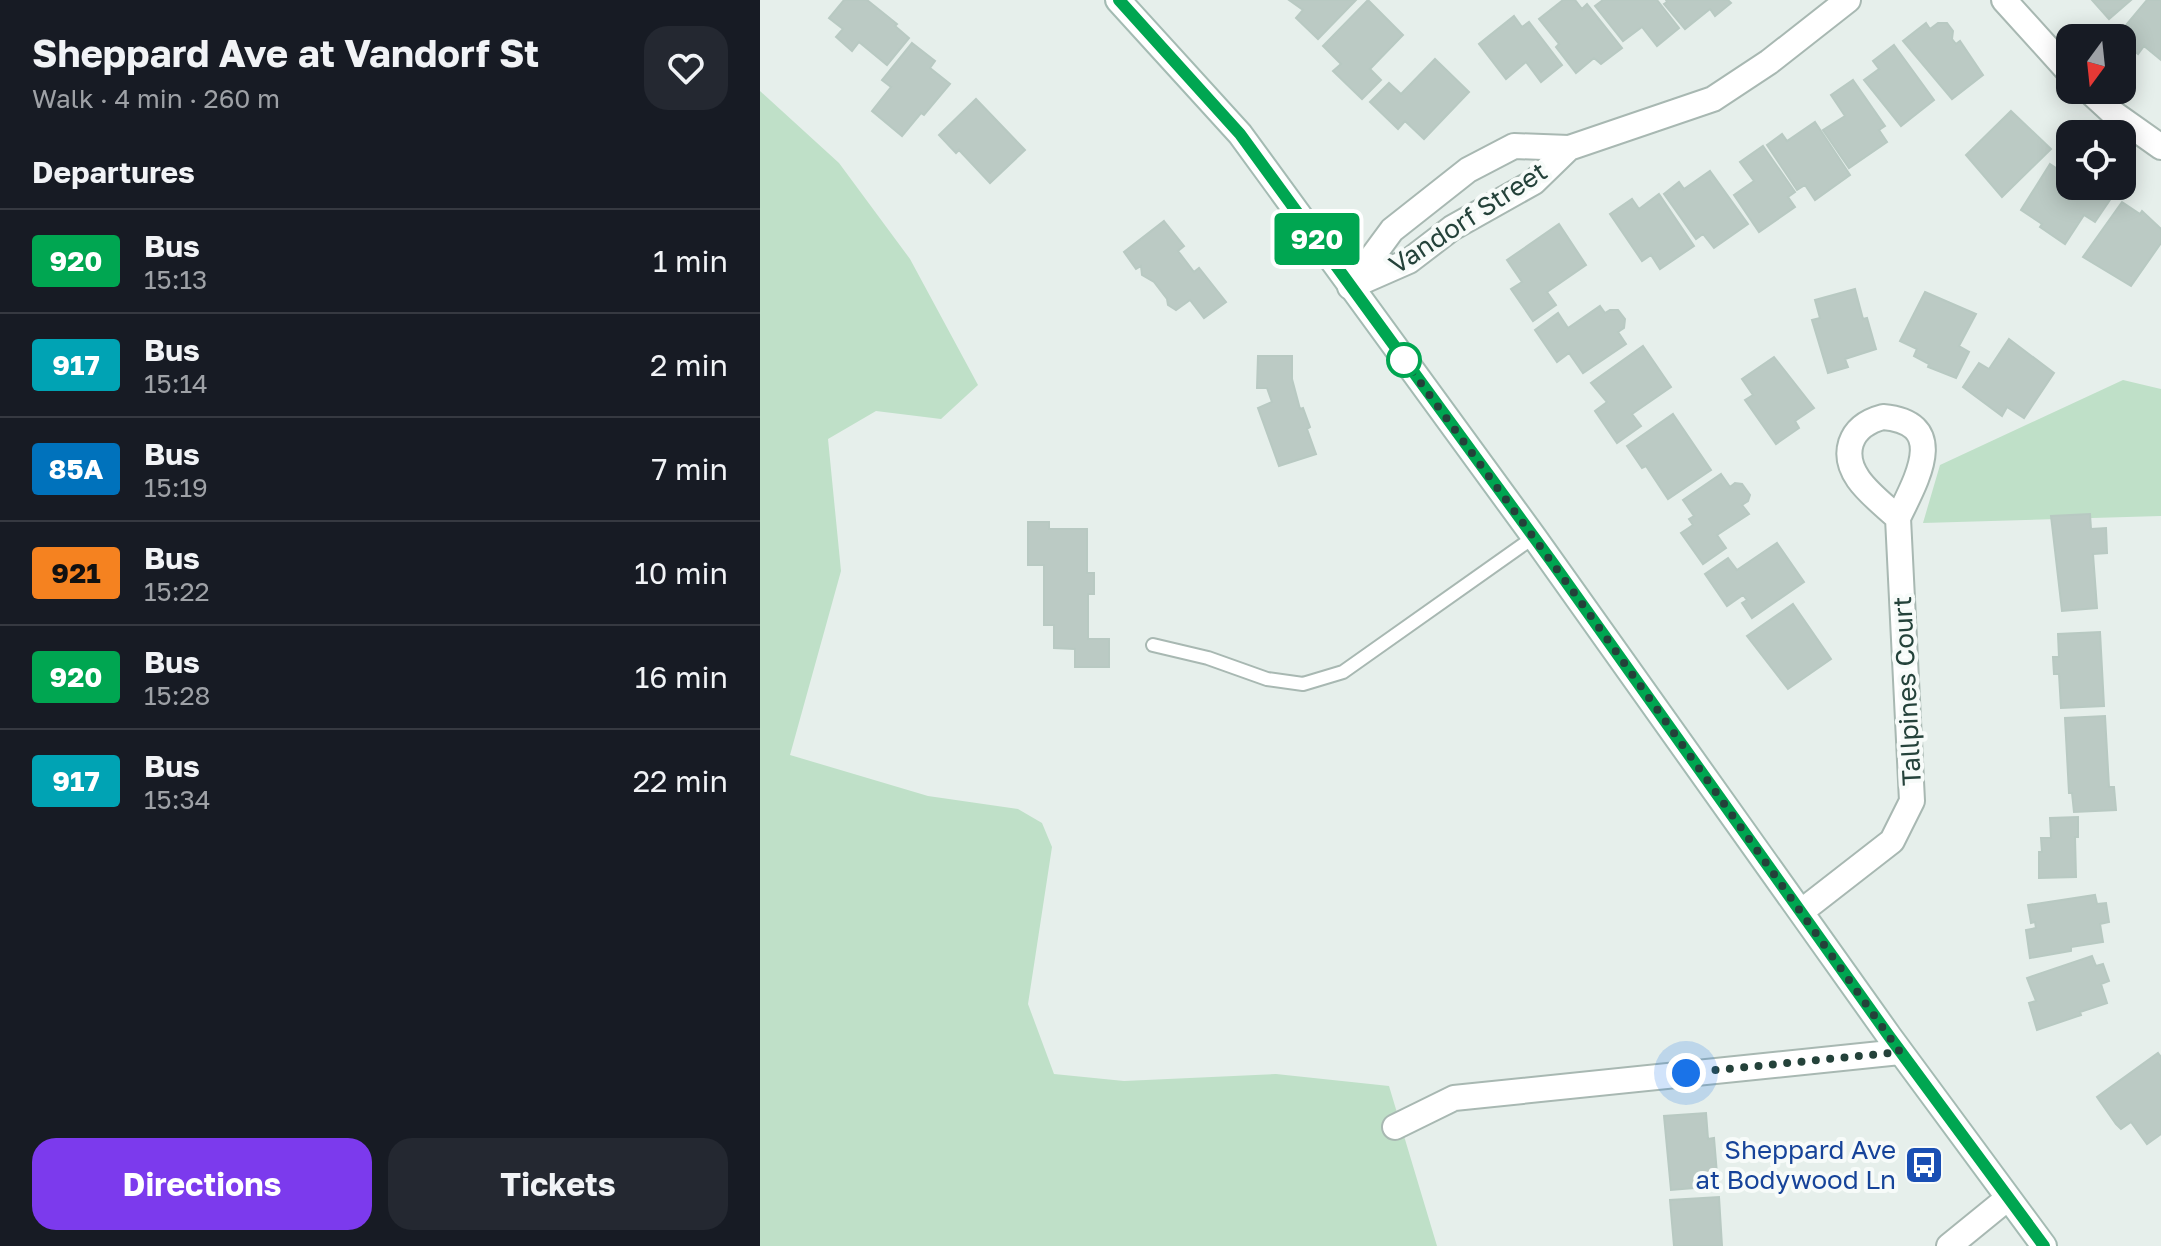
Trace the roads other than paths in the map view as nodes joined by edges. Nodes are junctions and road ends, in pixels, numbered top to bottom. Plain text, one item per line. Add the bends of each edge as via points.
1 (1118, 0) edge
2 (1848, 0) edge
3 (2004, 0) edge
4 (2056, 58) edge
5 (2103, 104) edge
6 (2161, 147) edge
7 (1569, 148) junction
8 (1350, 287) junction
9 (1898, 518) dead end
10 (1534, 537) junction
11 (1153, 645) dead end
12 (1802, 911) junction
13 (1900, 1052) junction
14 (1395, 1127) dead end
15 (2008, 1198) junction
16 (1949, 1246) edge
17 (2044, 1246) edge

1 - 8 street via 1240,134
2 - 7 street, Vandorf Street via 1713,99
3 - 4 street
5 - 6 street
7 - 8 street, Vandorf Street via 1534,182 1452,228 1409,261
7 - 8 street, Vandorf Street via 1514,146 1468,170 1392,230
8 - 10 street
9 - 12 street, Tallpines Court via 1912,801 1892,841
10 - 11 lane via 1343,672 1303,684 1267,679
10 - 12 street
12 - 13 street
13 - 14 street via 1454,1098
13 - 15 street
15 - 16 street
15 - 17 street

